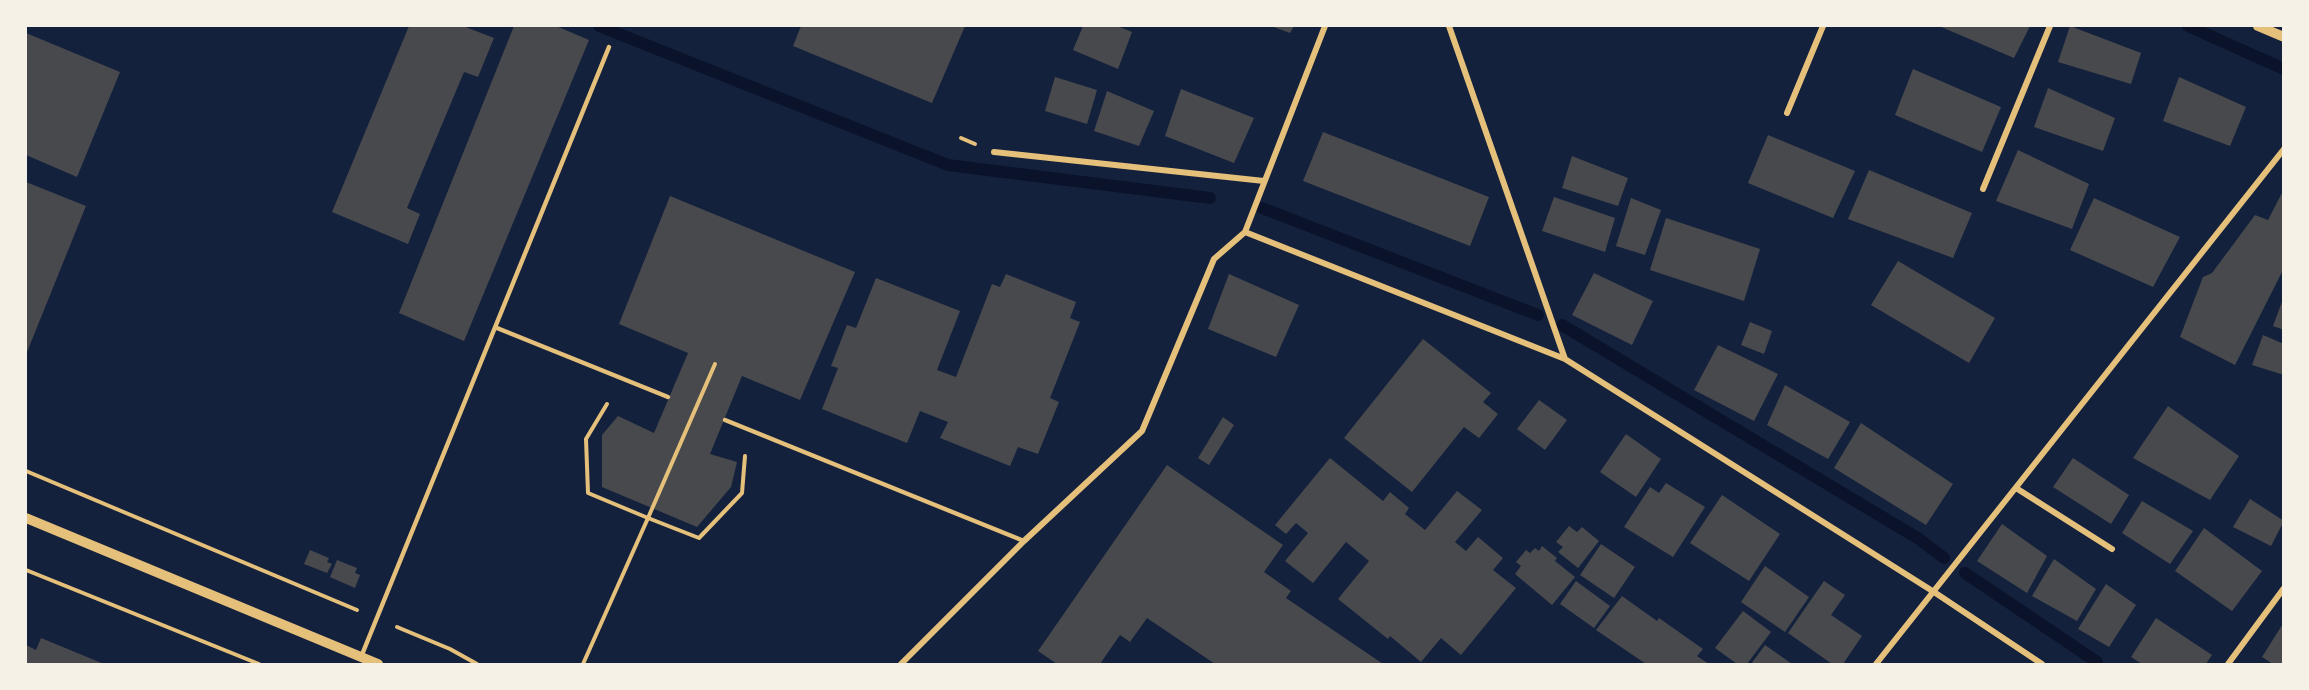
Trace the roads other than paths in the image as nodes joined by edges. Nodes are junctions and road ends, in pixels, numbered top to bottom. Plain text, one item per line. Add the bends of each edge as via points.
1 (1325, 26) edge
2 (1449, 26) edge
3 (1823, 26) edge
4 (2050, 26) edge
5 (2258, 26) edge
6 (2283, 37) edge
7 (609, 47) dead end
8 (1787, 113) dead end
9 (2283, 149) edge
10 (994, 152) dead end
11 (1264, 181) junction
12 (1983, 189) dead end
13 (1245, 232) junction
14 (497, 328) junction
15 (1565, 359) junction
16 (668, 397) dead end
17 (725, 420) dead end
18 (2016, 488) junction
19 (26, 518) edge
20 (1024, 541) junction
21 (2112, 549) dead end
22 (2283, 588) edge
23 (1934, 592) junction
24 (370, 662) edge
25 (901, 664) edge
26 (1876, 664) edge
27 (2042, 664) edge
28 (2228, 664) edge

1 - 11 street
2 - 15 street
3 - 8 street
4 - 12 street
5 - 6 street
7 - 14 lane
9 - 18 street
10 - 11 street
11 - 13 street
13 - 15 street
13 - 20 street via 1214,258 1142,431
14 - 16 lane
14 - 24 lane via 378,619
15 - 23 street
17 - 20 lane
18 - 21 street
18 - 23 street
19 - 24 street
20 - 25 street
22 - 28 street
23 - 26 street
23 - 27 street

